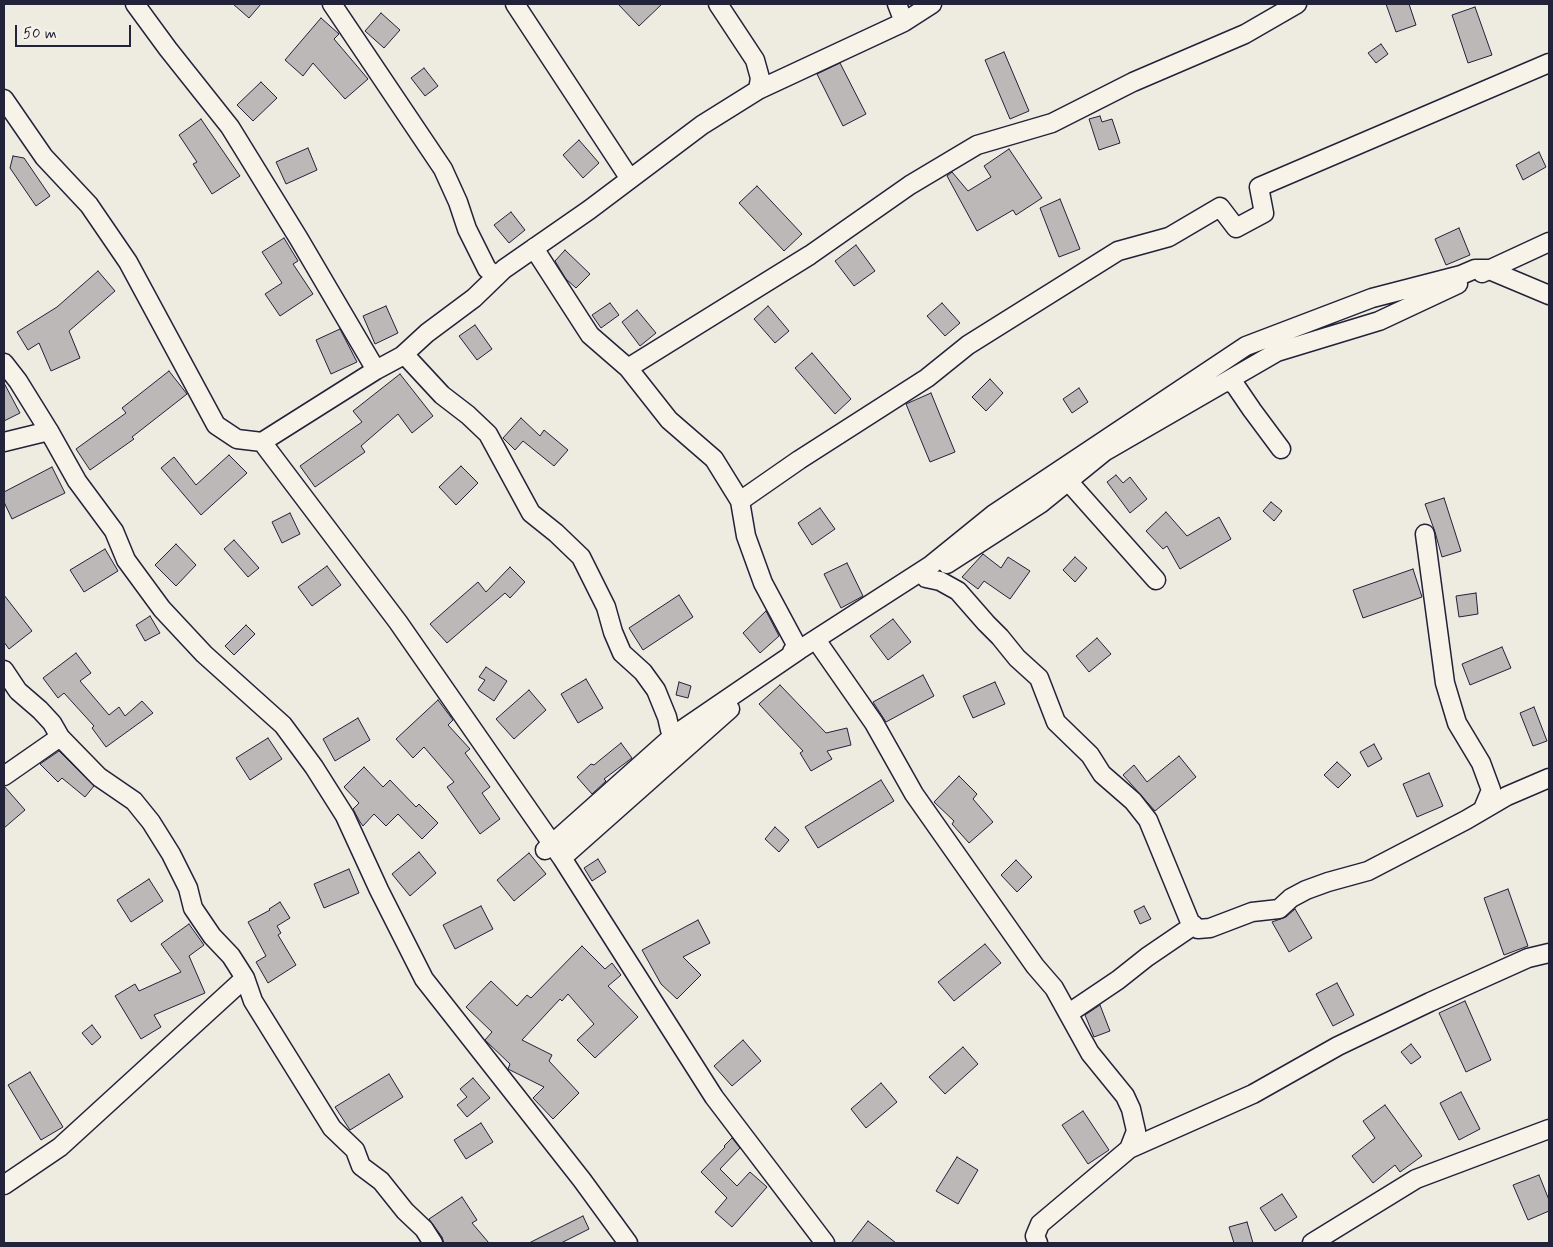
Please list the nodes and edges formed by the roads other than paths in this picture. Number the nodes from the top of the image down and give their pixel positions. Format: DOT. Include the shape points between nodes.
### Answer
graph roads {
  1 [pos="135,4"];
  2 [pos="332,4"];
  3 [pos="515,4"];
  4 [pos="718,4"];
  5 [pos="897,4"];
  6 [pos="932,4"];
  7 [pos="1297,4"];
  8 [pos="904,22"];
  9 [pos="1549,63"];
  10 [pos="758,90"];
  11 [pos="4,99"];
  12 [pos="630,179"];
  13 [pos="1549,242"];
  14 [pos="535,247"];
  15 [pos="497,276"];
  16 [pos="1549,295"];
  17 [pos="404,354"];
  18 [pos="4,363"];
  19 [pos="628,368"];
  20 [pos="376,370"];
  21 [pos="1227,381"];
  22 [pos="49,431"];
  23 [pos="4,442"];
  24 [pos="262,442"];
  25 [pos="1280,449"];
  26 [pos="1059,470"];
  27 [pos="740,501"];
  28 [pos="1425,534"];
  29 [pos="926,578"];
  30 [pos="1156,580"];
  31 [pos="821,647"];
  32 [pos="794,653"];
  33 [pos="4,670"];
  34 [pos="60,737"];
  35 [pos="686,748"];
  36 [pos="4,776"];
  37 [pos="1549,778"];
  38 [pos="1483,810"];
  39 [pos="545,850"];
  40 [pos="562,858"];
  41 [pos="1194,926"];
  42 [pos="1549,952"];
  43 [pos="245,978"];
  44 [pos="1069,1013"];
  45 [pos="1549,1129"];
  46 [pos="1129,1149"];
  47 [pos="4,1185"];
  48 [pos="433,1243"];
  49 [pos="628,1243"];
  50 [pos="826,1243"];
  51 [pos="1038,1243"];
  52 [pos="1312,1243"];
  1 -- 20 [label="street" via="230,127"];
  2 -- 15 [label="street" via="443,169 466,229 487,269"];
  3 -- 12 [label="street"];
  4 -- 10 [label="street" via="755,60 760,78"];
  5 -- 8 [label="street"];
  6 -- 8 [label="street"];
  7 -- 19 [label="street" via="1245,34 1133,82 1052,123 977,145 910,185 810,255"];
  8 -- 10 [label="street"];
  9 -- 27 [label="street" via="1259,187 1264,213 1236,228 1220,207 1170,237 1118,251 968,345 927,378"];
  10 -- 12 [label="street" via="702,125"];
  11 -- 24 [label="street" via="44,157 89,206 128,262 216,426 237,439"];
  12 -- 14 [label="street"];
  13 -- 21 [label="street" via="1379,321 1277,352"];
  14 -- 15 [label="street"];
  14 -- 19 [label="street" via="590,335"];
  15 -- 17 [label="street"];
  16 -- 26 [label="street" via="1487,269 1475,269 1372,298 1246,346"];
  17 -- 20 [label="street"];
  17 -- 35 [label="street" via="442,395 488,434 531,514 581,557 606,607 622,653 643,672 656,690 670,730"];
  18 -- 22 [label="street"];
  19 -- 27 [label="street" via="669,420 714,459"];
  20 -- 24 [label="street"];
  21 -- 25 [label="street" via="1236,385"];
  21 -- 29 [label="street" via="1104,452 1040,504"];
  22 -- 23 [label="street"];
  22 -- 49 [label="street" via="77,481 114,531 126,560 162,609 204,654 283,725 314,767 345,816 424,979"];
  24 -- 40 [label="street" via="398,622"];
  26 -- 30 [label="street"];
  26 -- 32 [label="street" via="994,514 930,566"];
  27 -- 32 [label="street" via="746,536"];
  28 -- 38 [label="street" via="1445,683 1457,723 1481,763 1491,790"];
  29 -- 31 [label="street"];
  29 -- 41 [label="street" via="958,590 1017,658 1040,678 1056,722 1148,820"];
  31 -- 32 [label="street"];
  31 -- 44 [label="street" via="874,723 919,802"];
  32 -- 35 [label="street"];
  32 -- 39 [label="street" via="673,736"];
  33 -- 34 [label="street" via="18,691 52,723"];
  34 -- 36 [label="street"];
  34 -- 43 [label="street" via="99,777 134,800 151,822 188,888 193,908"];
  35 -- 40 [label="street"];
  37 -- 38 [label="street"];
  38 -- 41 [label="street" via="1368,871 1306,890 1279,909 1252,912 1210,928"];
  40 -- 50 [label="street" via="714,1097"];
  41 -- 44 [label="street"];
  42 -- 46 [label="street" via="1528,958 1430,1002 1338,1046 1253,1094"];
  43 -- 47 [label="street" via="60,1147"];
  43 -- 48 [label="street" via="253,1001 332,1128 355,1150 361,1166 381,1181"];
  44 -- 46 [label="street" via="1090,1052 1125,1096 1132,1110 1136,1132"];
  45 -- 52 [label="street" via="1416,1179"];
  46 -- 51 [label="street" via="1040,1224 1035,1236"];
}
